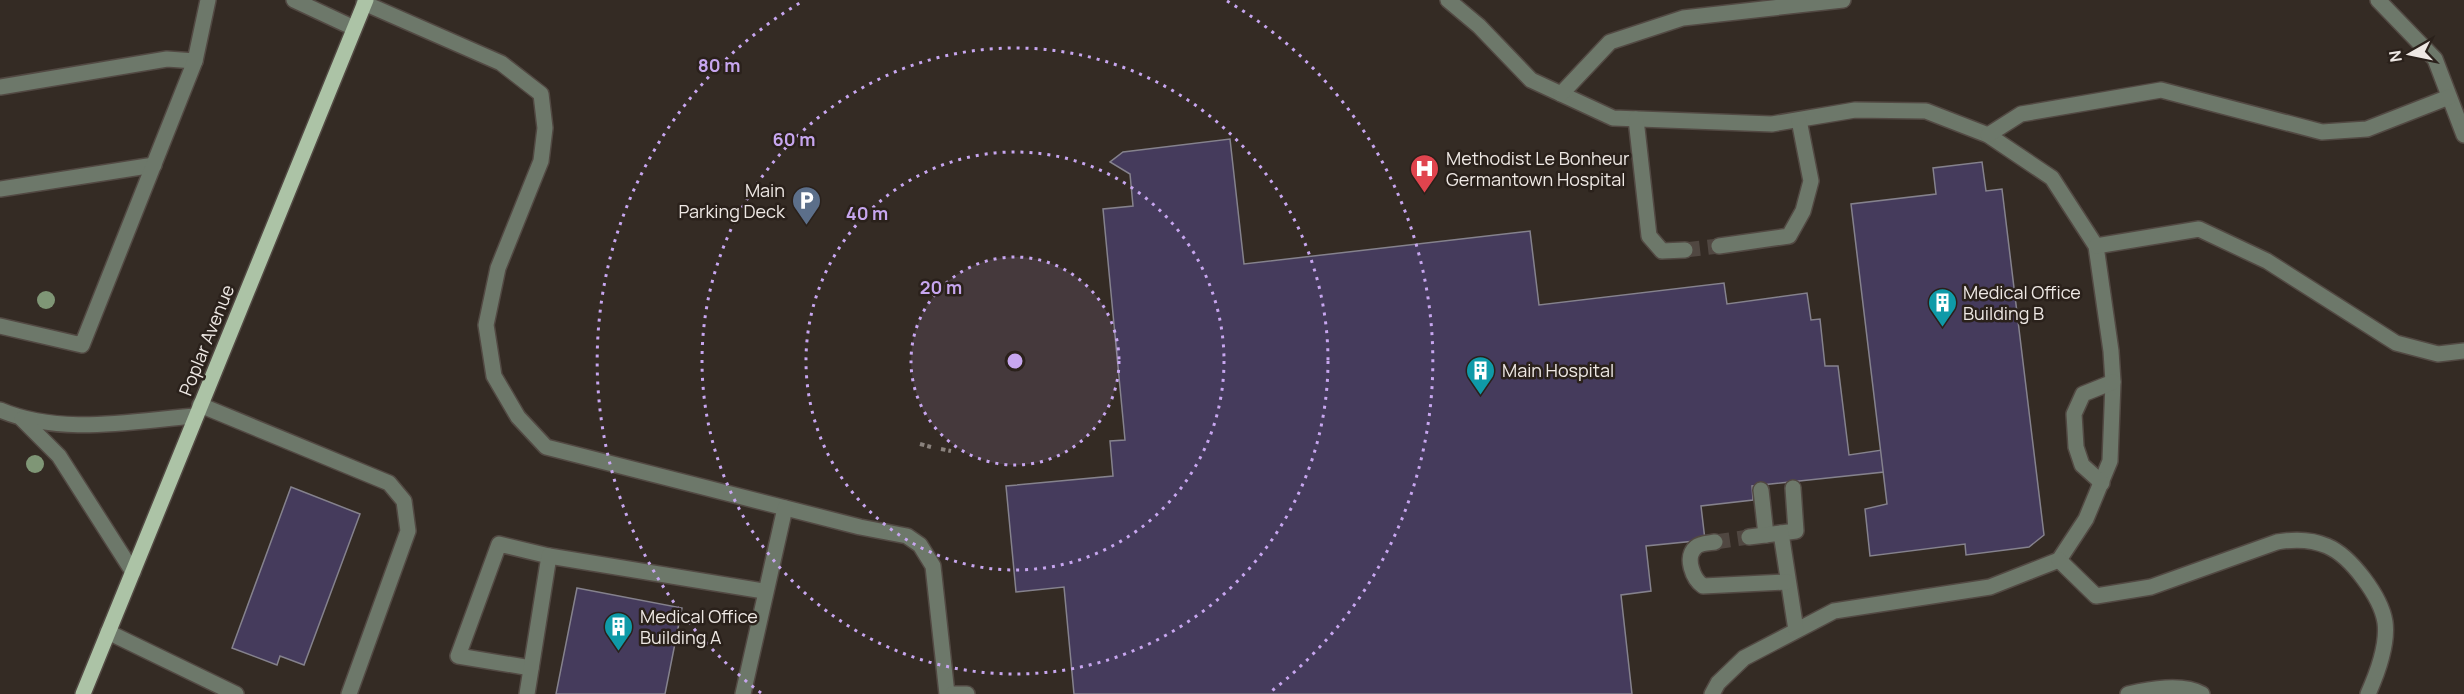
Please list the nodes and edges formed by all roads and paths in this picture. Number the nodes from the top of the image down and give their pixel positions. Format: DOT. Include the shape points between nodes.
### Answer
graph roads {
  1 [pos="208,0"];
  2 [pos="294,0"];
  3 [pos="1449,0"];
  4 [pos="1843,0"];
  5 [pos="2378,0"];
  6 [pos="365,2"];
  7 [pos="354,28"];
  8 [pos="195,61"];
  9 [pos="0,87"];
  10 [pos="1561,94"];
  11 [pos="2450,97"];
  12 [pos="1636,119"];
  13 [pos="1799,120"];
  14 [pos="1988,135"];
  15 [pos="2464,135"];
  16 [pos="154,165"];
  17 [pos="0,189"];
  18 [pos="1719,246"];
  19 [pos="2096,246"];
  20 [pos="1684,250"];
  21 [pos="0,326"];
  22 [pos="2464,351"];
  23 [pos="2113,382"];
  24 [pos="0,410"];
  25 [pos="198,411"];
  26 [pos="22,419"];
  27 [pos="920,444"];
  28 [pos="931,447"];
  29 [pos="941,449"];
  30 [pos="951,451"];
  31 [pos="2102,483"];
  32 [pos="1793,488"];
  33 [pos="1761,490"];
  34 [pos="785,508"];
  35 [pos="1773,534"];
  36 [pos="1749,537"];
  37 [pos="1715,542"];
  38 [pos="549,556"];
  39 [pos="2059,560"];
  40 [pos="133,572"];
  41 [pos="1788,582"];
  42 [pos="764,591"];
  43 [pos="1796,630"];
  44 [pos="108,632"];
  45 [pos="531,668"];
  46 [pos="83,694"];
  47 [pos="236,694"];
  48 [pos="349,694"];
  49 [pos="527,694"];
  50 [pos="743,694"];
  51 [pos="947,694"];
  52 [pos="953,694"];
  53 [pos="967,694"];
  54 [pos="1712,694"];
  55 [pos="2128,694"];
  56 [pos="2202,694"];
  57 [pos="2368,694"];
  1 -- 8 [label="lane"];
  2 -- 7 [label="lane"];
  3 -- 10 [label="lane" via="1531,80"];
  4 -- 10 [label="lane" via="1683,18 1610,42"];
  5 -- 11 [label="lane" via="2435,59"];
  6 -- 7 [label="main road, Poplar Avenue"];
  6 -- 34 [label="lane" via="501,63 541,94 546,128 541,161 498,268 486,325 494,376 518,417 546,447"];
  7 -- 25 [label="main road, Poplar Avenue"];
  8 -- 9 [label="lane" via="167,59"];
  8 -- 16 [label="lane"];
  10 -- 12 [label="lane" via="1613,118"];
  11 -- 14 [label="lane" via="2367,129 2322,132 2161,90 2021,114"];
  11 -- 15 [label="lane"];
  12 -- 13 [label="lane" via="1772,124"];
  12 -- 20 [label="lane" via="1649,236 1662,251"];
  13 -- 14 [label="lane" via="1855,110 1926,111"];
  13 -- 18 [label="lane" via="1811,181 1803,211 1788,236"];
  14 -- 19 [label="lane" via="2052,178"];
  16 -- 17 [label="lane"];
  16 -- 21 [label="lane" via="82,345"];
  19 -- 22 [label="lane" via="2199,229 2267,261 2396,343 2438,354"];
  19 -- 23 [label="lane"];
  23 -- 31 [label="lane" via="2110,461"];
  23 -- 31 [label="lane" via="2084,394 2074,414 2076,447 2082,465"];
  24 -- 26 [label="lane"];
  25 -- 26 [label="lane" via="76,425"];
  25 -- 40 [label="main road, Poplar Avenue"];
  25 -- 48 [label="lane" via="389,483 404,501 408,531"];
  26 -- 40 [label="lane" via="59,456"];
  27 -- 28 [label="path"];
  29 -- 30 [label="path"];
  31 -- 39 [label="lane" via="2086,519"];
  32 -- 35 [label="lane" via="1797,531"];
  33 -- 35 [label="lane"];
  34 -- 42 [label="lane"];
  34 -- 51 [label="lane" via="907,536 920,545 933,566"];
  35 -- 36 [label="lane"];
  35 -- 41 [label="lane"];
  37 -- 41 [label="lane" via="1700,544 1693,551 1692,574 1703,586"];
  38 -- 42 [label="lane"];
  38 -- 45 [label="lane"];
  38 -- 45 [label="lane" via="499,544 458,656"];
  39 -- 43 [label="lane" via="1990,587 1834,611"];
  39 -- 57 [label="lane" via="2096,596 2151,587 2277,542 2298,538 2329,546 2357,570 2376,594 2385,623 2380,669"];
  40 -- 44 [label="main road, Poplar Avenue"];
  41 -- 43 [label="lane"];
  42 -- 50 [label="lane"];
  43 -- 54 [label="lane" via="1744,658"];
  44 -- 46 [label="main road, Poplar Avenue"];
  44 -- 47 [label="lane"];
  45 -- 49 [label="lane"];
  52 -- 53 [label="lane"];
  55 -- 56 [label="lane" via="2192,688"];
}
